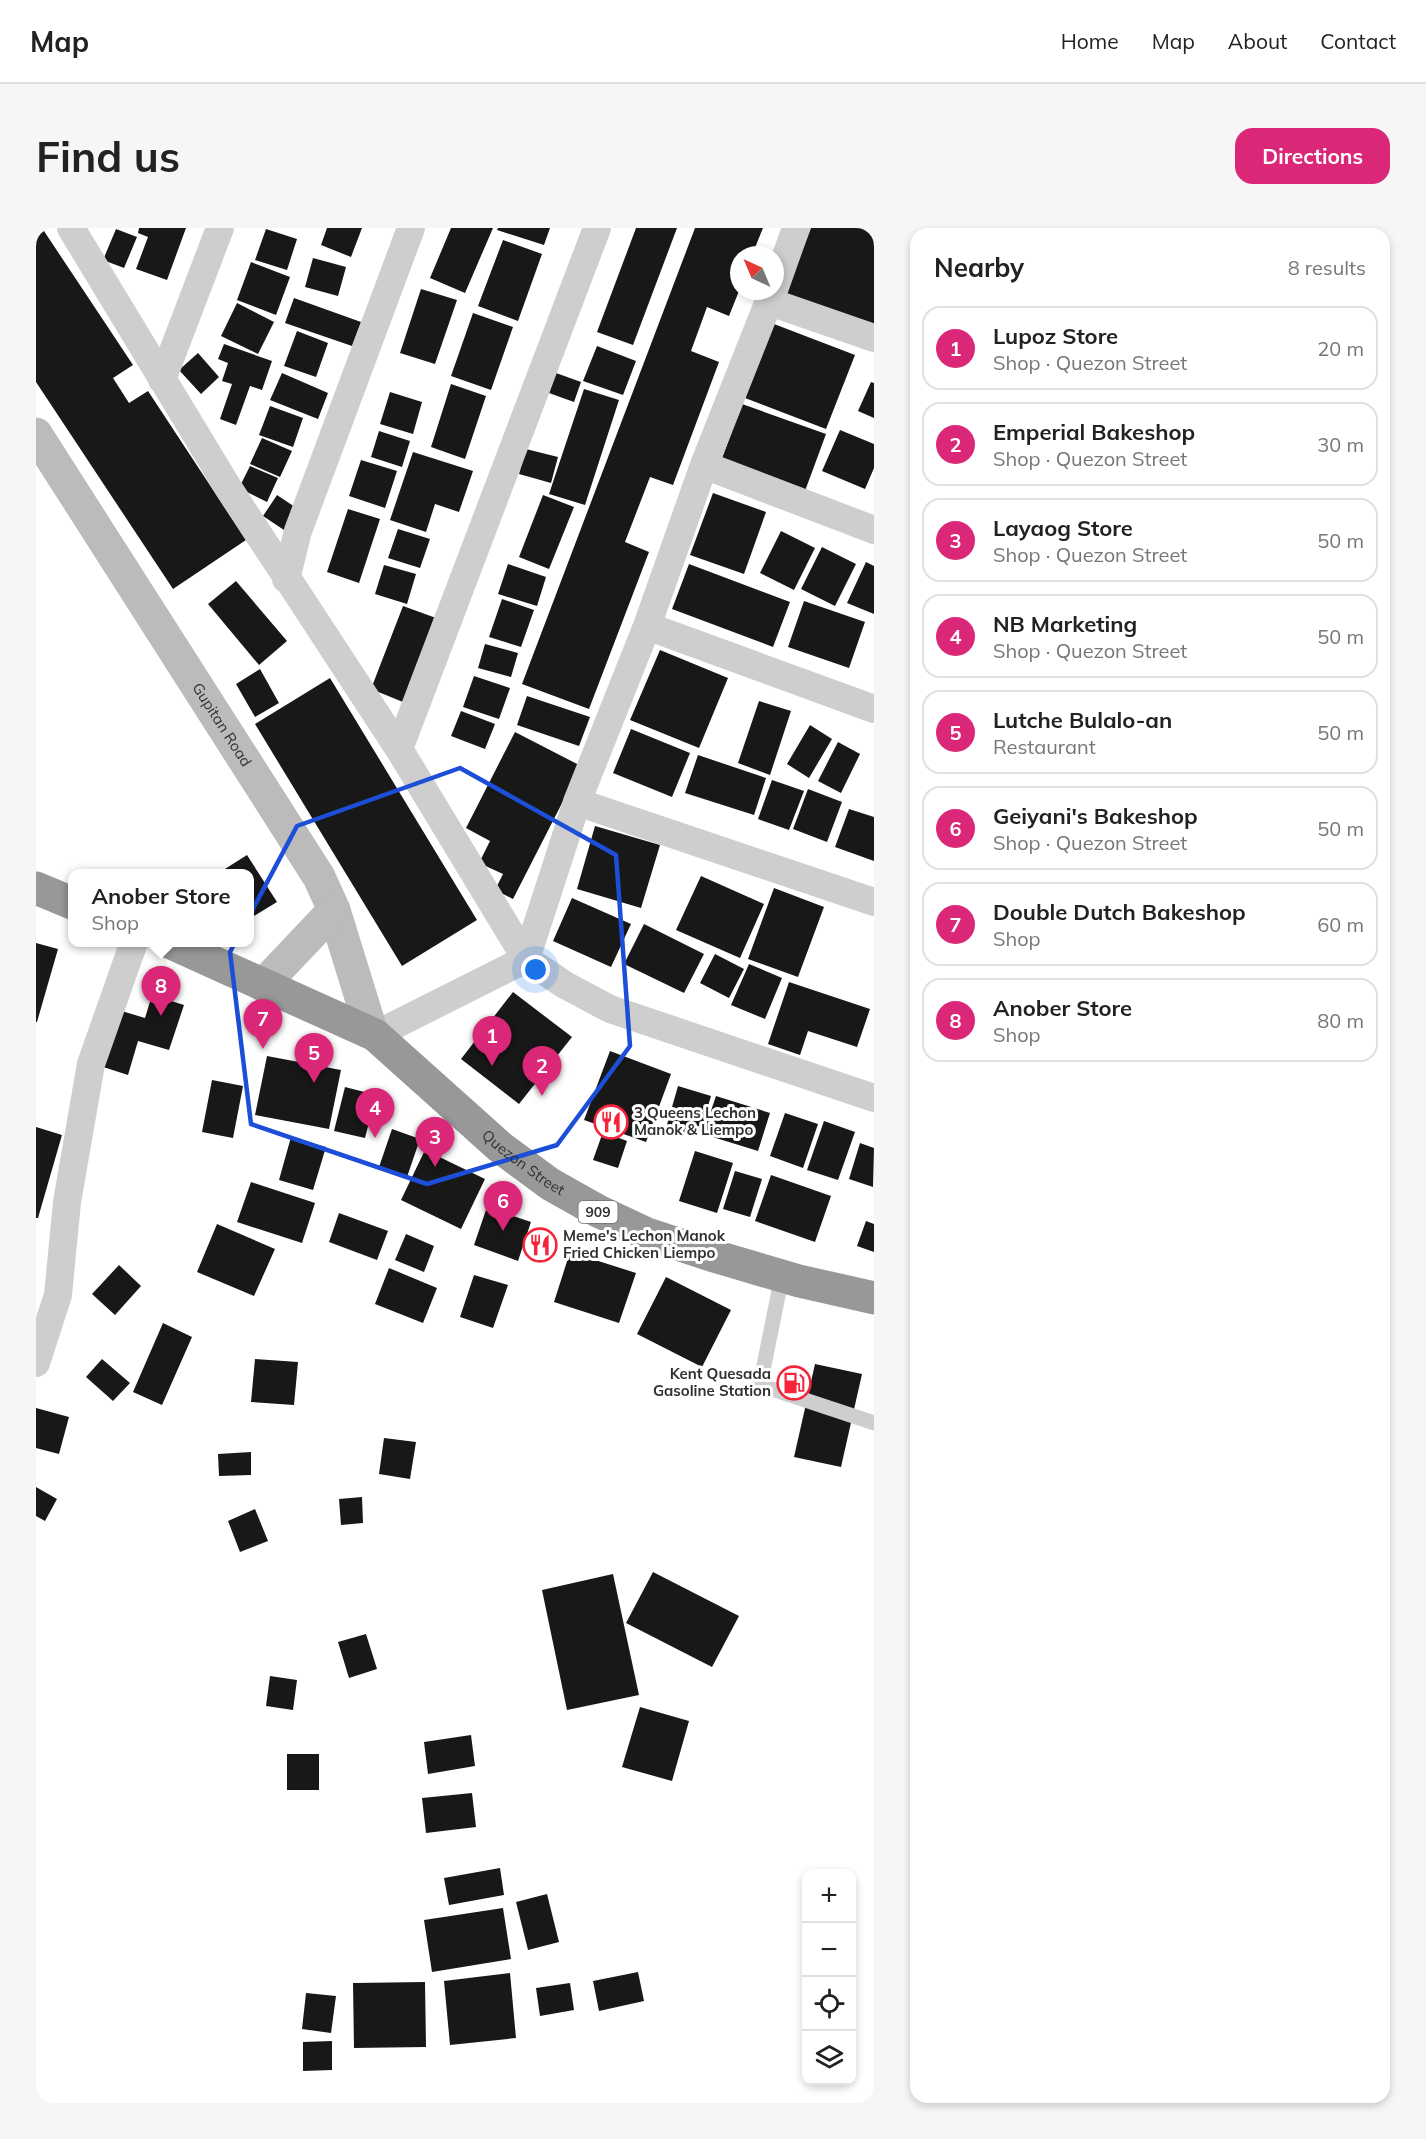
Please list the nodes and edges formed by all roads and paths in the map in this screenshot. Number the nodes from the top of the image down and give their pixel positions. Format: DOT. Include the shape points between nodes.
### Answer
graph roads {
  1 [pos="71,228"];
  2 [pos="220,228"];
  3 [pos="411,228"];
  4 [pos="597,228"];
  5 [pos="796,228"];
  6 [pos="784,262"];
  7 [pos="784,298"];
  8 [pos="770,300"];
  9 [pos="874,338"];
  10 [pos="162,380"];
  11 [pos="36,434"];
  12 [pos="704,465"];
  13 [pos="874,530"];
  14 [pos="286,579"];
  15 [pos="647,626"];
  16 [pos="874,709"];
  17 [pos="399,749"];
  18 [pos="577,802"];
  19 [pos="36,888"];
  20 [pos="68,901"];
  21 [pos="874,902"];
  22 [pos="334,910"];
  23 [pos="132,947"];
  24 [pos="180,947"];
  25 [pos="526,959"];
  26 [pos="263,985"];
  27 [pos="373,1034"];
  28 [pos="874,1098"];
  29 [pos="782,1276"];
  30 [pos="874,1298"];
  31 [pos="36,1363"];
  32 [pos="874,1423"];
  1 -- 10 [label="street"];
  2 -- 10 [label="street"];
  3 -- 14 [label="street" via="298,531"];
  4 -- 17 [label="street"];
  5 -- 6 [label="street"];
  7 -- 9 [label="street"];
  8 -- 12 [label="street"];
  10 -- 14 [label="street"];
  11 -- 22 [label="main road, Gupitan Road" via="294,836"];
  12 -- 13 [label="street"];
  12 -- 15 [label="street"];
  14 -- 17 [label="street"];
  15 -- 16 [label="street"];
  15 -- 18 [label="street"];
  17 -- 25 [label="street"];
  18 -- 21 [label="street"];
  18 -- 25 [label="street"];
  19 -- 20 [label="highway"];
  22 -- 26 [label="main road"];
  22 -- 27 [label="main road, Gupitan Road"];
  23 -- 31 [label="street" via="91,1064 66,1202 58,1295"];
  24 -- 26 [label="highway, 909"];
  25 -- 27 [label="street"];
  25 -- 28 [label="street" via="610,1009"];
  26 -- 27 [label="highway, 909"];
  27 -- 29 [label="highway, Quezon Street / 909" via="500,1147 550,1184 647,1234"];
  29 -- 30 [label="highway, Quezon Street / 909"];
  29 -- 32 [label="lane" via="760,1384"];
}
